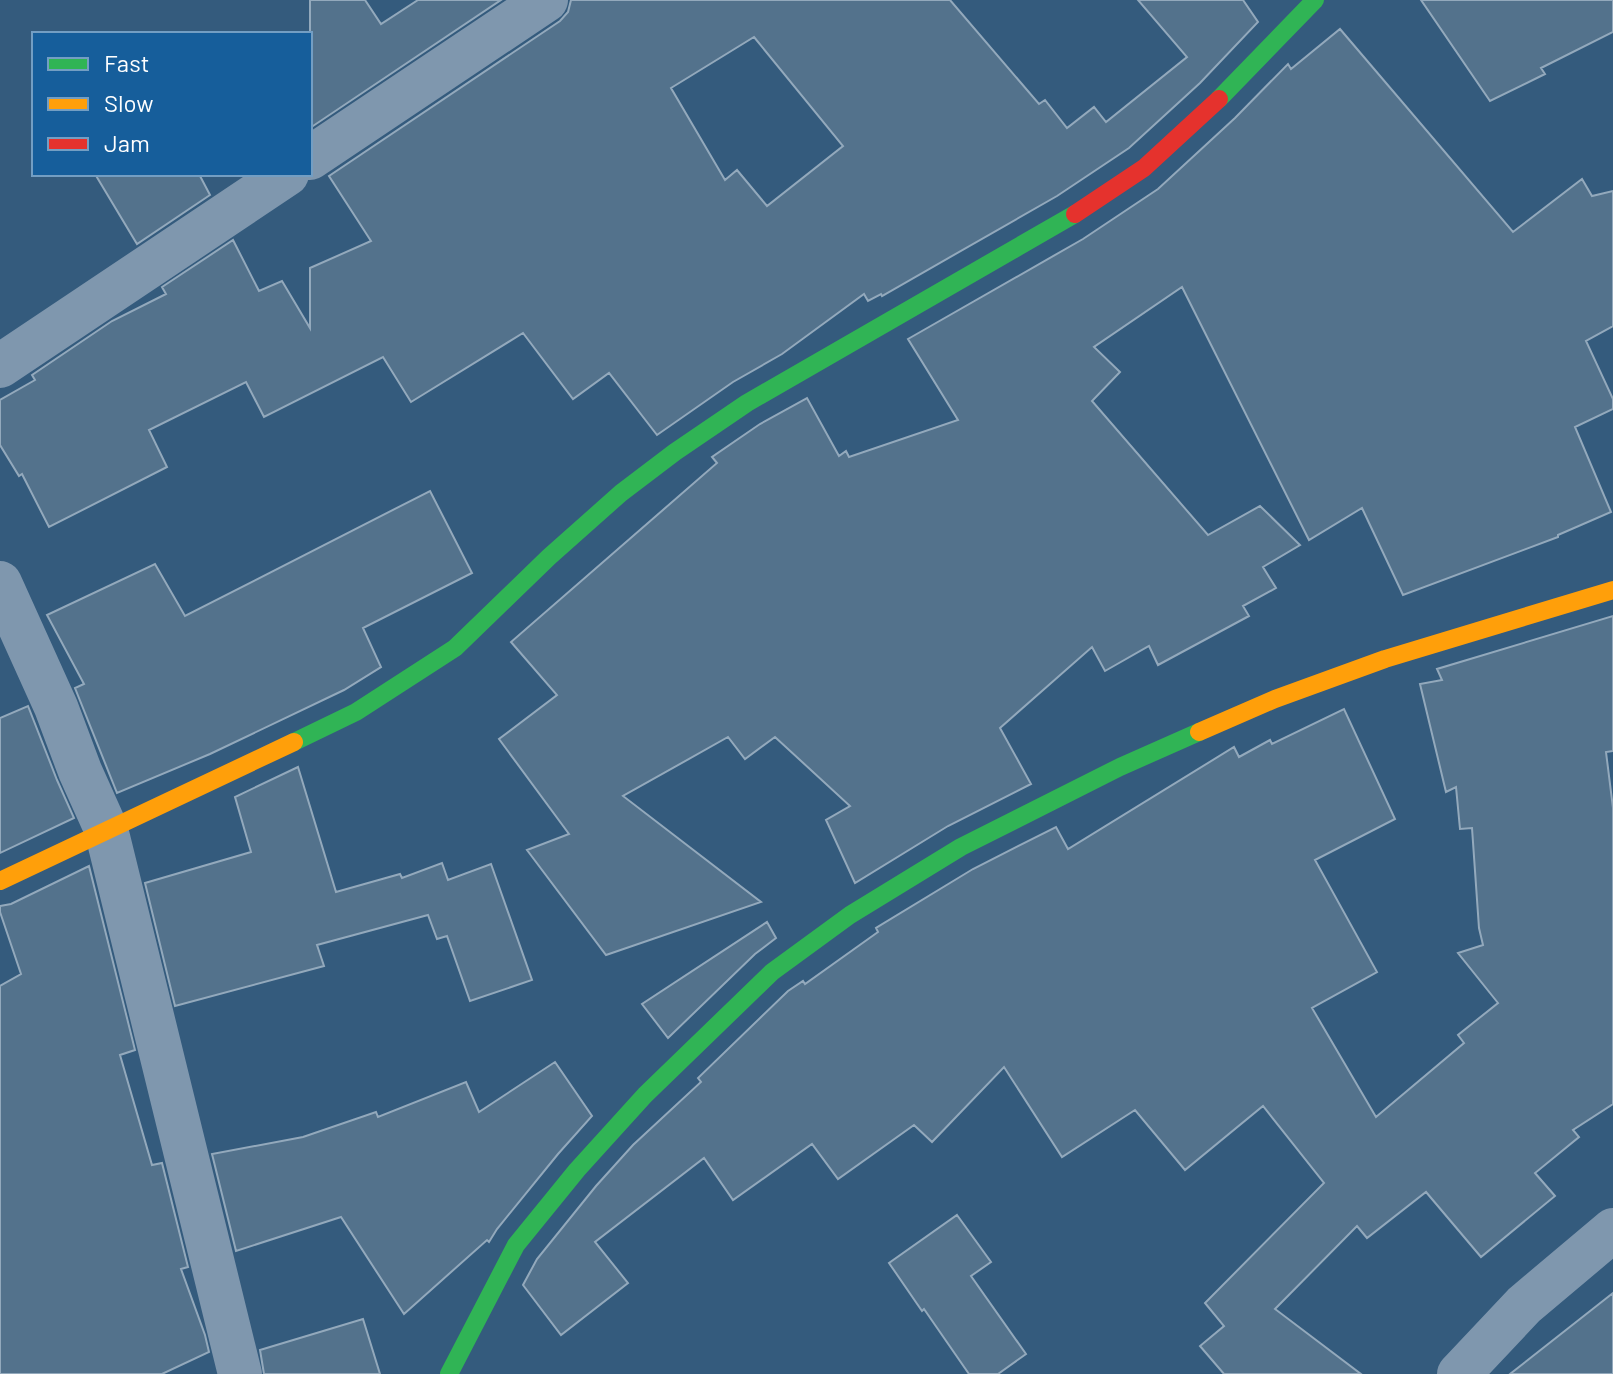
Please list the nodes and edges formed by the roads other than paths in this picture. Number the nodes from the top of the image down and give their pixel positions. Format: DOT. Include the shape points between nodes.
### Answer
graph roads {
  1 [pos="546,0"];
  2 [pos="1315,0"];
  3 [pos="312,157"];
  4 [pos="284,176"];
  5 [pos="0,366"];
  6 [pos="0,583"];
  7 [pos="1613,590"];
  8 [pos="106,829"];
  9 [pos="0,881"];
  10 [pos="1613,1230"];
  11 [pos="240,1374"];
  12 [pos="449,1374"];
  13 [pos="1459,1374"];
  1 -- 3 [label="street"];
  2 -- 8 [label="street" via="1144,168 1070,217 747,403 675,452 549,557 455,648 356,712"];
  4 -- 5 [label="street"];
  6 -- 8 [label="street"];
  7 -- 12 [label="street" via="1385,659 1275,699 1120,767 961,847 850,915 772,972 645,1095 577,1170 516,1245"];
  8 -- 9 [label="street"];
  8 -- 11 [label="street"];
  10 -- 13 [label="street" via="1524,1305"];
}
